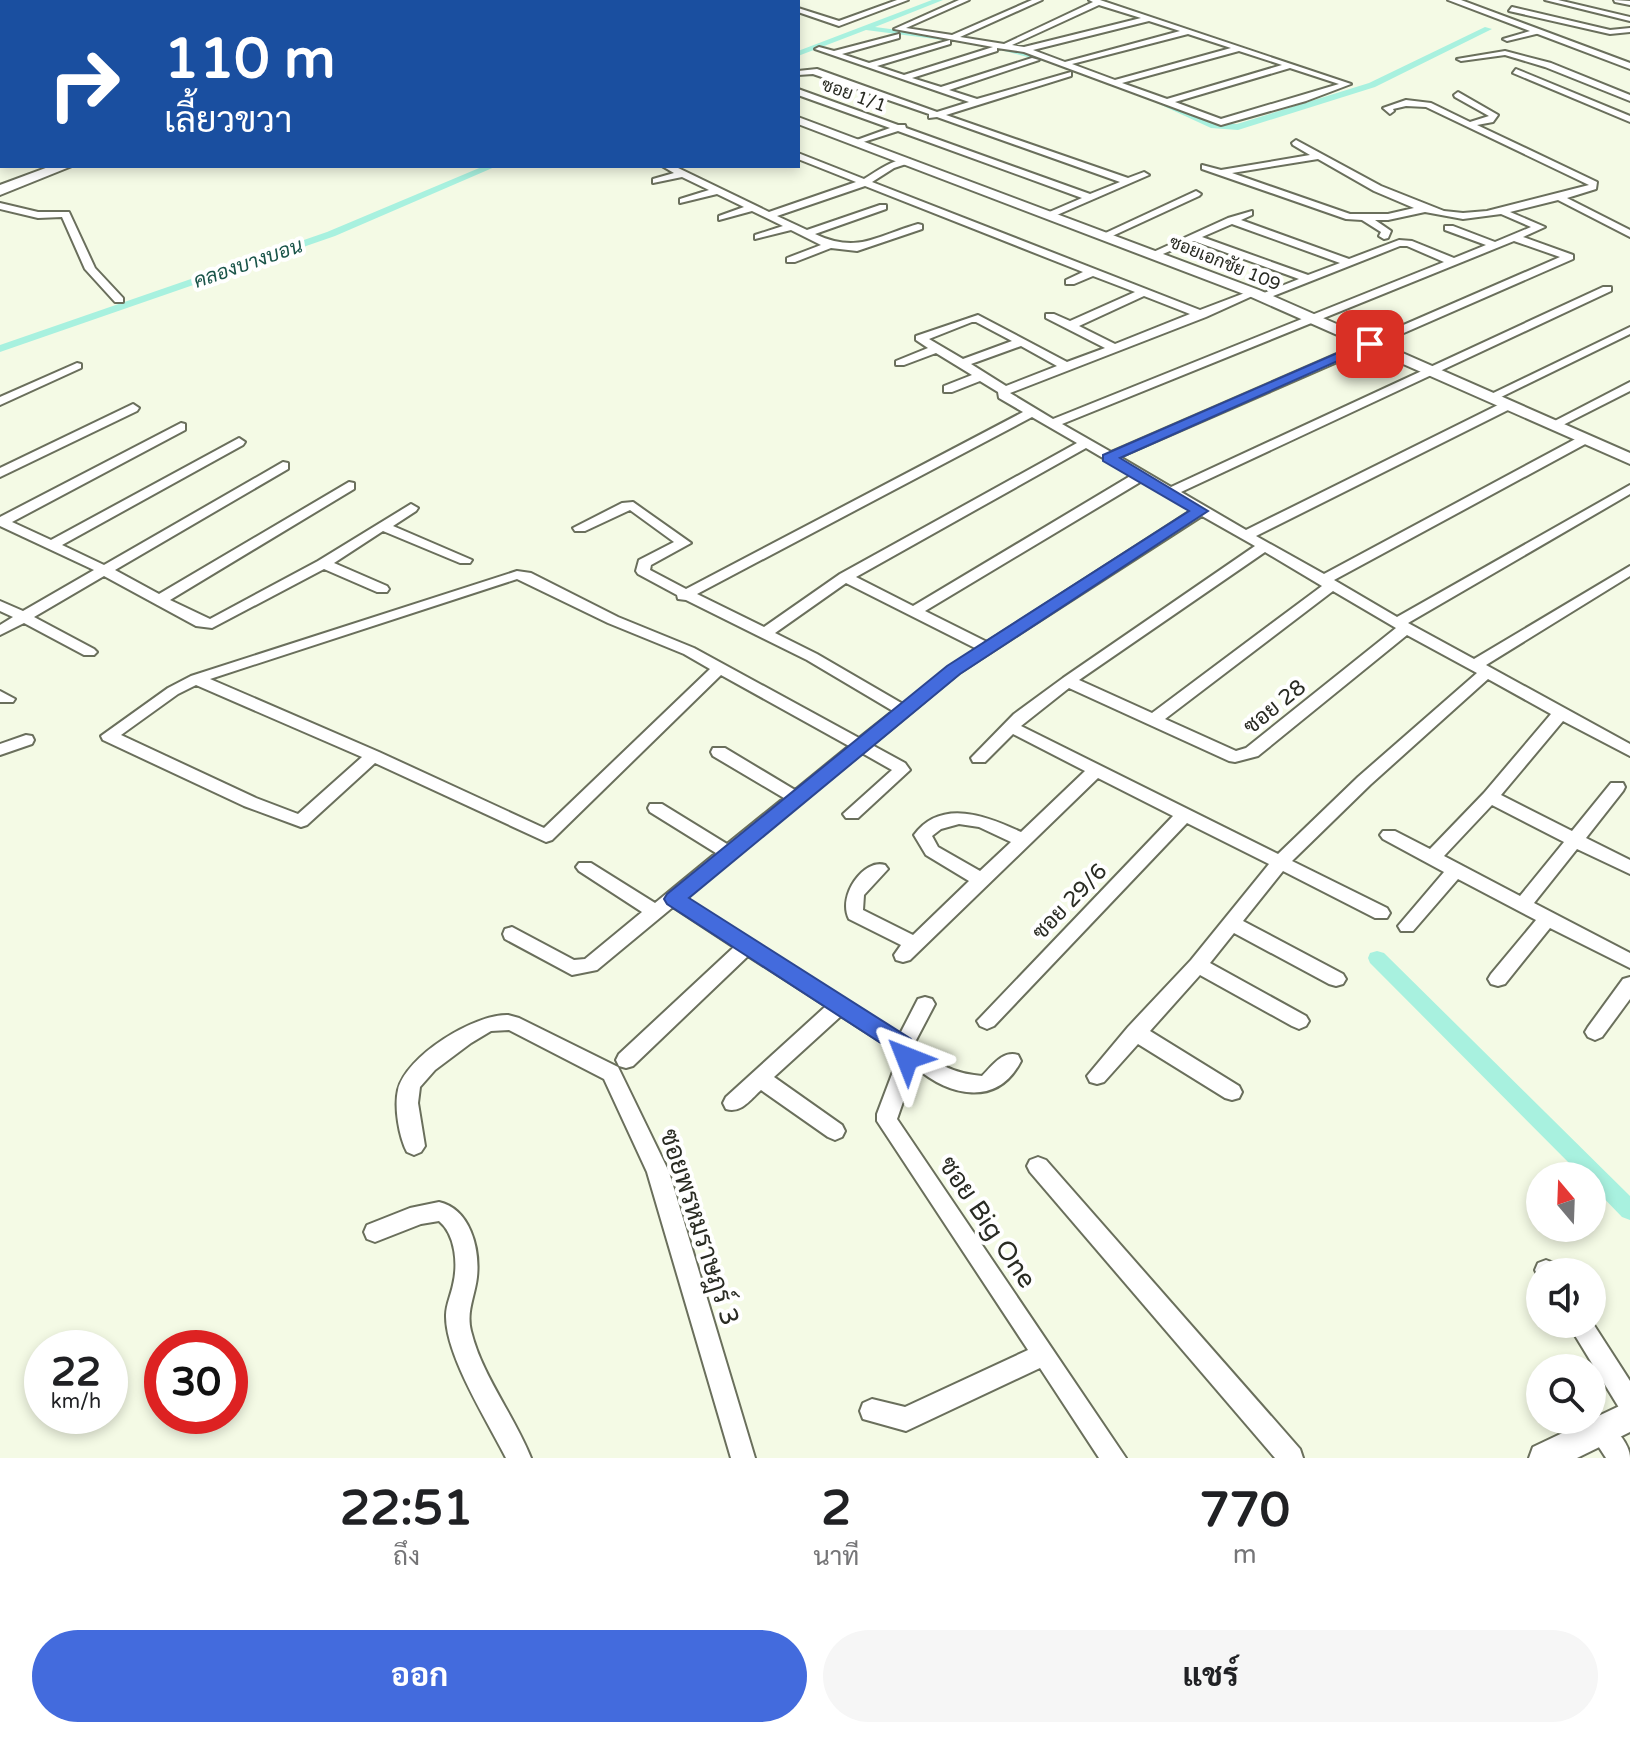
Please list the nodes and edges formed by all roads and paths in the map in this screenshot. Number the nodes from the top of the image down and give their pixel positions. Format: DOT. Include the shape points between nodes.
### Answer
graph roads {
  1 [pos="904,0"];
  2 [pos="965,0"];
  3 [pos="1038,0"];
  4 [pos="1453,0"];
  5 [pos="1549,0"];
  6 [pos="1618,0"];
  7 [pos="1096,1"];
  8 [pos="1630,3"];
  9 [pos="1523,5"];
  10 [pos="800,8"];
  11 [pos="1512,9"];
  12 [pos="1496,16"];
  13 [pos="1150,19"];
  14 [pos="1630,19"];
  15 [pos="838,27"];
  16 [pos="1630,30"];
  17 [pos="1189,31"];
  18 [pos="1537,31"];
  19 [pos="896,36"];
  20 [pos="950,39"];
  21 [pos="1507,39"];
  22 [pos="1007,45"];
  23 [pos="1239,48"];
  24 [pos="819,49"];
  25 [pos="994,49"];
  26 [pos="1026,50"];
  27 [pos="834,54"];
  28 [pos="1461,59"];
  29 [pos="1035,60"];
  30 [pos="1068,63"];
  31 [pos="1292,65"];
  32 [pos="868,66"];
  33 [pos="1630,66"];
  34 [pos="1516,71"];
  35 [pos="800,73"];
  36 [pos="1068,74"];
  37 [pos="903,78"];
  38 [pos="1119,81"];
  39 [pos="940,90"];
  40 [pos="800,93"];
  41 [pos="1458,95"];
  42 [pos="1630,98"];
  43 [pos="1170,101"];
  44 [pos="980,103"];
  45 [pos="1390,111"];
  46 [pos="935,115"];
  47 [pos="1630,119"];
  48 [pos="923,120"];
  49 [pos="800,121"];
  50 [pos="911,124"];
  51 [pos="1468,124"];
  52 [pos="898,128"];
  53 [pos="857,143"];
  54 [pos="1296,143"];
  55 [pos="1320,156"];
  56 [pos="800,157"];
  57 [pos="906,161"];
  58 [pos="1205,167"];
  59 [pos="38,168"];
  60 [pos="60,168"];
  61 [pos="670,168"];
  62 [pos="1221,173"];
  63 [pos="681,174"];
  64 [pos="1144,175"];
  65 [pos="656,181"];
  66 [pos="0,182"];
  67 [pos="866,182"];
  68 [pos="1129,182"];
  69 [pos="0,190"];
  70 [pos="716,191"];
  71 [pos="1196,194"];
  72 [pos="1559,197"];
  73 [pos="1091,198"];
  74 [pos="683,201"];
  75 [pos="0,206"];
  76 [pos="883,207"];
  77 [pos="751,208"];
  78 [pos="1424,209"];
  79 [pos="1249,213"];
  80 [pos="1506,214"];
  81 [pos="1050,215"];
  82 [pos="767,216"];
  83 [pos="722,218"];
  84 [pos="1366,219"];
  85 [pos="1231,220"];
  86 [pos="791,227"];
  87 [pos="918,227"];
  88 [pos="1449,228"];
  89 [pos="807,233"];
  90 [pos="1630,234"];
  91 [pos="1104,236"];
  92 [pos="1384,236"];
  93 [pos="759,237"];
  94 [pos="1193,237"];
  95 [pos="1516,238"];
  96 [pos="830,245"];
  97 [pos="1495,245"];
  98 [pos="1154,254"];
  99 [pos="791,260"];
  100 [pos="1454,262"];
  101 [pos="1350,263"];
  102 [pos="1094,271"];
  103 [pos="1309,279"];
  104 [pos="1070,282"];
  105 [pos="1607,289"];
  106 [pos="1144,292"];
  107 [pos="1258,295"];
  108 [pos="119,300"];
  109 [pos="1202,315"];
  110 [pos="1050,316"];
  111 [pos="1311,319"];
  112 [pos="1069,326"];
  113 [pos="1630,330"];
  114 [pos="1021,342"];
  115 [pos="1370,344"];
  116 [pos="936,349"];
  117 [pos="1117,349"];
  118 [pos="900,363"];
  119 [pos="961,364"];
  120 [pos="77,366"];
  121 [pos="1067,367"];
  122 [pos="1432,371"];
  123 [pos="981,376"];
  124 [pos="1630,386"];
  125 [pos="948,389"];
  126 [pos="1005,391"];
  127 [pos="1491,397"];
  128 [pos="0,401"];
  129 [pos="1508,405"];
  130 [pos="133,408"];
  131 [pos="1030,413"];
  132 [pos="1050,424"];
  133 [pos="1553,425"];
  134 [pos="181,427"];
  135 [pos="1585,439"];
  136 [pos="239,442"];
  137 [pos="1084,444"];
  138 [pos="1628,457"];
  139 [pos="1108,458"];
  140 [pos="283,466"];
  141 [pos="0,473"];
  142 [pos="1140,476"];
  143 [pos="349,486"];
  144 [pos="1630,489"];
  145 [pos="1169,493"];
  146 [pos="411,508"];
  147 [pos="1200,511"];
  148 [pos="0,522"];
  149 [pos="382,526"];
  150 [pos="580,528"];
  151 [pos="1245,536"];
  152 [pos="51,545"];
  153 [pos="1264,546"];
  154 [pos="465,560"];
  155 [pos="323,564"];
  156 [pos="104,570"];
  157 [pos="1630,570"];
  158 [pos="845,577"];
  159 [pos="1328,582"];
  160 [pos="382,589"];
  161 [pos="683,596"];
  162 [pos="161,599"];
  163 [pos="0,605"];
  164 [pos="913,612"];
  165 [pos="22,618"];
  166 [pos="1402,625"];
  167 [pos="0,631"];
  168 [pos="765,633"];
  169 [pos="987,648"];
  170 [pos="89,652"];
  171 [pos="720,668"];
  172 [pos="1480,669"];
  173 [pos="196,679"];
  174 [pos="1068,681"];
  175 [pos="902,710"];
  176 [pos="1560,714"];
  177 [pos="1152,721"];
  178 [pos="1011,727"];
  179 [pos="26,740"];
  180 [pos="862,746"];
  181 [pos="0,750"];
  182 [pos="1630,751"];
  183 [pos="719,752"];
  184 [pos="373,756"];
  185 [pos="979,758"];
  186 [pos="1096,770"];
  187 [pos="1617,787"];
  188 [pos="1490,797"];
  189 [pos="798,799"];
  190 [pos="656,808"];
  191 [pos="1186,813"];
  192 [pos="852,814"];
  193 [pos="1389,835"];
  194 [pos="1022,840"];
  195 [pos="1575,840"];
  196 [pos="730,854"];
  197 [pos="1432,858"];
  198 [pos="1281,861"];
  199 [pos="585,867"];
  200 [pos="1630,868"];
  201 [pos="879,869"];
  202 [pos="1455,871"];
  203 [pos="982,880"];
  204 [pos="674,899"];
  205 [pos="1522,906"];
  206 [pos="657,913"];
  207 [pos="1381,913"];
  208 [pos="1547,919"];
  209 [pos="1232,923"];
  210 [pos="1407,926"];
  211 [pos="512,934"];
  212 [pos="746,947"];
  213 [pos="1627,953"];
  214 [pos="1198,965"];
  215 [pos="1336,979"];
  216 [pos="1498,979"];
  217 [pos="1630,984"];
  218 [pos="925,1004"];
  219 [pos="839,1006"];
  220 [pos="987,1021"];
  221 [pos="1299,1021"];
  222 [pos="1135,1032"];
  223 [pos="1595,1032"];
  224 [pos="903,1046"];
  225 [pos="626,1060"];
  226 [pos="1011,1061"];
  227 [pos="1097,1076"];
  228 [pos="760,1078"];
  229 [pos="1232,1092"];
  230 [pos="733,1103"];
  231 [pos="835,1131"];
  232 [pos="414,1146"];
  233 [pos="1038,1166"];
  234 [pos="375,1232"];
  235 [pos="1589,1338"];
  236 [pos="1043,1355"];
  237 [pos="1630,1403"];
  238 [pos="872,1411"];
  239 [pos="1630,1416"];
  240 [pos="1606,1429"];
  241 [pos="1597,1434"];
  242 [pos="1603,1434"];
  243 [pos="519,1458"];
  244 [pos="743,1458"];
  245 [pos="1114,1458"];
  246 [pos="1291,1458"];
  247 [pos="1544,1458"];
  248 [pos="1621,1458"];
  1 -- 10 [label="street" via="839,24"];
  2 -- 20 [label="street" via="898,29"];
  3 -- 20 [label="street"];
  4 -- 12 [label="street"];
  5 -- 14 [label="street"];
  6 -- 8 [label="street"];
  7 -- 13 [label="street"];
  7 -- 22 [label="street"];
  9 -- 11 [label="street"];
  10 -- 15 [label="street"];
  11 -- 12 [label="street"];
  11 -- 16 [label="street" via="1610,32"];
  12 -- 18 [label="street"];
  13 -- 17 [label="street"];
  13 -- 26 [label="street"];
  17 -- 23 [label="street"];
  17 -- 30 [label="street"];
  18 -- 21 [label="street"];
  18 -- 33 [label="street"];
  19 -- 27 [label="street"];
  20 -- 22 [label="street"];
  20 -- 32 [label="street"];
  22 -- 26 [label="street"];
  23 -- 31 [label="street"];
  23 -- 38 [label="street"];
  24 -- 27 [label="street"];
  25 -- 37 [label="street"];
  26 -- 30 [label="street"];
  27 -- 32 [label="street"];
  28 -- 42 [label="street" via="1505,53"];
  29 -- 39 [label="street"];
  30 -- 38 [label="street"];
  31 -- 43 [label="street"];
  31 -- 43 [label="street" via="1347,84 1221,122"];
  32 -- 37 [label="street"];
  34 -- 47 [label="street"];
  35 -- 46 [label="street" via="814,71"];
  36 -- 44 [label="street"];
  37 -- 39 [label="street"];
  38 -- 43 [label="street"];
  39 -- 44 [label="street"];
  40 -- 52 [label="street, ซอย 1/1"];
  41 -- 51 [label="street" via="1494,115"];
  44 -- 46 [label="street"];
  45 -- 51 [label="street" via="1389,106 1397,104 1423,104"];
  46 -- 48 [label="street"];
  46 -- 68 [label="street"];
  49 -- 53 [label="street, ซอยเอกชัย 109"];
  50 -- 52 [label="street"];
  51 -- 72 [label="street" via="1574,179 1584,190"];
  52 -- 53 [label="street"];
  52 -- 73 [label="street, ซอย 1/1"];
  53 -- 57 [label="street, ซอยเอกชัย 109"];
  54 -- 55 [label="street"];
  55 -- 62 [label="street"];
  55 -- 78 [label="street"];
  56 -- 67 [label="street"];
  57 -- 67 [label="street"];
  57 -- 81 [label="street, ซอยเอกชัย 109"];
  58 -- 62 [label="street"];
  59 -- 66 [label="main road"];
  60 -- 69 [label="main road"];
  61 -- 63 [label="street"];
  62 -- 84 [label="street" via="1337,214"];
  63 -- 65 [label="street"];
  63 -- 70 [label="street"];
  64 -- 68 [label="street"];
  67 -- 82 [label="street"];
  67 -- 102 [label="street"];
  68 -- 73 [label="street"];
  70 -- 74 [label="street"];
  70 -- 77 [label="street"];
  71 -- 91 [label="street"];
  72 -- 78 [label="street" via="1472,215"];
  72 -- 90 [label="street"];
  73 -- 81 [label="street"];
  75 -- 108 [label="street" via="38,215 66,214 90,269"];
  76 -- 89 [label="street"];
  77 -- 82 [label="street"];
  77 -- 83 [label="street"];
  78 -- 84 [label="street"];
  79 -- 85 [label="street"];
  80 -- 95 [label="street" via="1540,227"];
  81 -- 91 [label="street, ซอยเอกชัย 109"];
  82 -- 86 [label="street"];
  84 -- 92 [label="street" via="1386,231"];
  85 -- 94 [label="street"];
  85 -- 101 [label="street"];
  86 -- 89 [label="street"];
  86 -- 93 [label="street"];
  87 -- 96 [label="street" via="857,248"];
  88 -- 97 [label="street"];
  89 -- 96 [label="street"];
  91 -- 98 [label="street, ซอยเอกชัย 109"];
  94 -- 98 [label="street"];
  94 -- 103 [label="street"];
  95 -- 97 [label="street"];
  95 -- 115 [label="street" via="1569,258"];
  96 -- 99 [label="street"];
  97 -- 100 [label="street"];
  98 -- 107 [label="street, ซอยเอกชัย 109"];
  100 -- 101 [label="street" via="1404,242"];
  100 -- 111 [label="street"];
  101 -- 103 [label="street"];
  102 -- 104 [label="street"];
  102 -- 106 [label="street"];
  103 -- 107 [label="street"];
  105 -- 122 [label="street"];
  106 -- 109 [label="street"];
  106 -- 112 [label="street"];
  107 -- 109 [label="street"];
  107 -- 111 [label="street, ซอยเอกชัย 109"];
  109 -- 117 [label="street"];
  110 -- 112 [label="street"];
  111 -- 115 [label="street, ซอยเอกชัย 109"];
  111 -- 132 [label="street"];
  112 -- 117 [label="street"];
  113 -- 127 [label="street"];
  114 -- 116 [label="street" via="975,318 921,336"];
  114 -- 119 [label="street"];
  114 -- 121 [label="street"];
  115 -- 122 [label="street, ซอยเอกชัย 109"];
  115 -- 139 [label="street"];
  116 -- 118 [label="street"];
  116 -- 119 [label="street"];
  117 -- 121 [label="street"];
  119 -- 123 [label="street"];
  120 -- 128 [label="street"];
  121 -- 126 [label="street"];
  122 -- 127 [label="street, ซอยเอกชัย 109"];
  122 -- 145 [label="street"];
  123 -- 125 [label="street"];
  123 -- 126 [label="street"];
  124 -- 133 [label="street"];
  126 -- 131 [label="street" via="1006,399"];
  127 -- 129 [label="street, ซอยเอกชัย 109"];
  129 -- 133 [label="street, ซอยเอกชัย 109"];
  129 -- 151 [label="street"];
  130 -- 141 [label="street"];
  131 -- 132 [label="street"];
  131 -- 161 [label="street"];
  132 -- 137 [label="street"];
  133 -- 135 [label="street, ซอยเอกชัย 109"];
  134 -- 148 [label="street"];
  135 -- 138 [label="street, ซอยเอกชัย 109"];
  135 -- 159 [label="street"];
  136 -- 152 [label="street"];
  137 -- 139 [label="street"];
  137 -- 158 [label="street"];
  139 -- 142 [label="street"];
  140 -- 156 [label="street"];
  142 -- 145 [label="street"];
  142 -- 164 [label="street"];
  143 -- 162 [label="street"];
  144 -- 166 [label="street, ซอย 28"];
  145 -- 147 [label="street"];
  146 -- 149 [label="street"];
  147 -- 151 [label="street"];
  147 -- 169 [label="street"];
  148 -- 152 [label="street"];
  149 -- 154 [label="street"];
  149 -- 155 [label="street"];
  150 -- 161 [label="street" via="627,506 638,509 683,540 684,545 642,567"];
  151 -- 153 [label="street"];
  152 -- 156 [label="street"];
  153 -- 159 [label="street"];
  153 -- 174 [label="street"];
  155 -- 160 [label="street"];
  155 -- 162 [label="street" via="212,624"];
  156 -- 162 [label="street"];
  156 -- 165 [label="street"];
  157 -- 172 [label="street"];
  158 -- 164 [label="street"];
  158 -- 168 [label="street"];
  159 -- 166 [label="street"];
  159 -- 177 [label="street"];
  161 -- 168 [label="street"];
  163 -- 165 [label="street"];
  164 -- 169 [label="street"];
  165 -- 167 [label="street"];
  165 -- 170 [label="street"];
  166 -- 172 [label="street"];
  166 -- 177 [label="street, ซอย 28" via="1252,752 1228,757"];
  168 -- 175 [label="street"];
  169 -- 175 [label="street"];
  171 -- 173 [label="street" via="517,575"];
  171 -- 180 [label="street"];
  171 -- 184 [label="street" via="546,836"];
  172 -- 176 [label="street"];
  172 -- 198 [label="street"];
  173 -- 184 [label="street"];
  173 -- 184 [label="street" via="109,736 301,821"];
  174 -- 177 [label="street, ซอย 28"];
  174 -- 178 [label="street"];
  175 -- 180 [label="street"];
  176 -- 182 [label="street"];
  176 -- 188 [label="street"];
  178 -- 185 [label="street"];
  178 -- 186 [label="street"];
  179 -- 181 [label="street"];
  180 -- 189 [label="street"];
  180 -- 192 [label="street" via="902,770"];
  183 -- 189 [label="street"];
  186 -- 191 [label="street"];
  186 -- 194 [label="street"];
  187 -- 195 [label="street"];
  188 -- 195 [label="street"];
  188 -- 197 [label="street"];
  189 -- 196 [label="street"];
  190 -- 196 [label="street"];
  191 -- 198 [label="street"];
  191 -- 220 [label="street, ซอย 29/6"];
  193 -- 197 [label="street"];
  194 -- 203 [label="street"];
  194 -- 203 [label="street" via="978,818 946,821 923,835 932,851"];
  195 -- 200 [label="street"];
  195 -- 205 [label="street"];
  196 -- 204 [label="street"];
  197 -- 202 [label="street"];
  198 -- 207 [label="street"];
  198 -- 209 [label="street"];
  199 -- 206 [label="street"];
  201 -- 203 [label="street" via="855,892 851,905 855,914 909,950"];
  202 -- 205 [label="street"];
  202 -- 210 [label="street"];
  204 -- 206 [label="street"];
  204 -- 212 [label="street"];
  205 -- 208 [label="street"];
  206 -- 211 [label="street" via="582,969"];
  208 -- 213 [label="street"];
  208 -- 216 [label="street"];
  209 -- 214 [label="street"];
  209 -- 215 [label="street"];
  212 -- 219 [label="street"];
  212 -- 225 [label="street"];
  214 -- 221 [label="street"];
  214 -- 222 [label="street"];
  217 -- 223 [label="street"];
  218 -- 224 [label="street, ซอย Big One"];
  219 -- 224 [label="street"];
  219 -- 228 [label="street"];
  222 -- 227 [label="street"];
  222 -- 229 [label="street"];
  224 -- 226 [label="street" via="933,1071 968,1085 990,1083"];
  224 -- 236 [label="street, ซอย Big One" via="907,1061 887,1121"];
  228 -- 230 [label="street"];
  228 -- 231 [label="street"];
  232 -- 244 [label="street, ซอยพรหมราษฎร์ 3" via="408,1089 412,1078 484,1026 512,1023 611,1073 658,1172"];
  233 -- 246 [label="street"];
  234 -- 243 [label="street" via="433,1211 445,1212 455,1222 464,1245 466,1275 457,1319 466,1351"];
  235 -- 237 [label="street"];
  236 -- 238 [label="street" via="906,1419"];
  236 -- 245 [label="street, ซอย Big One"];
  239 -- 240 [label="street"];
  241 -- 247 [label="street"];
  242 -- 248 [label="street"];
}
